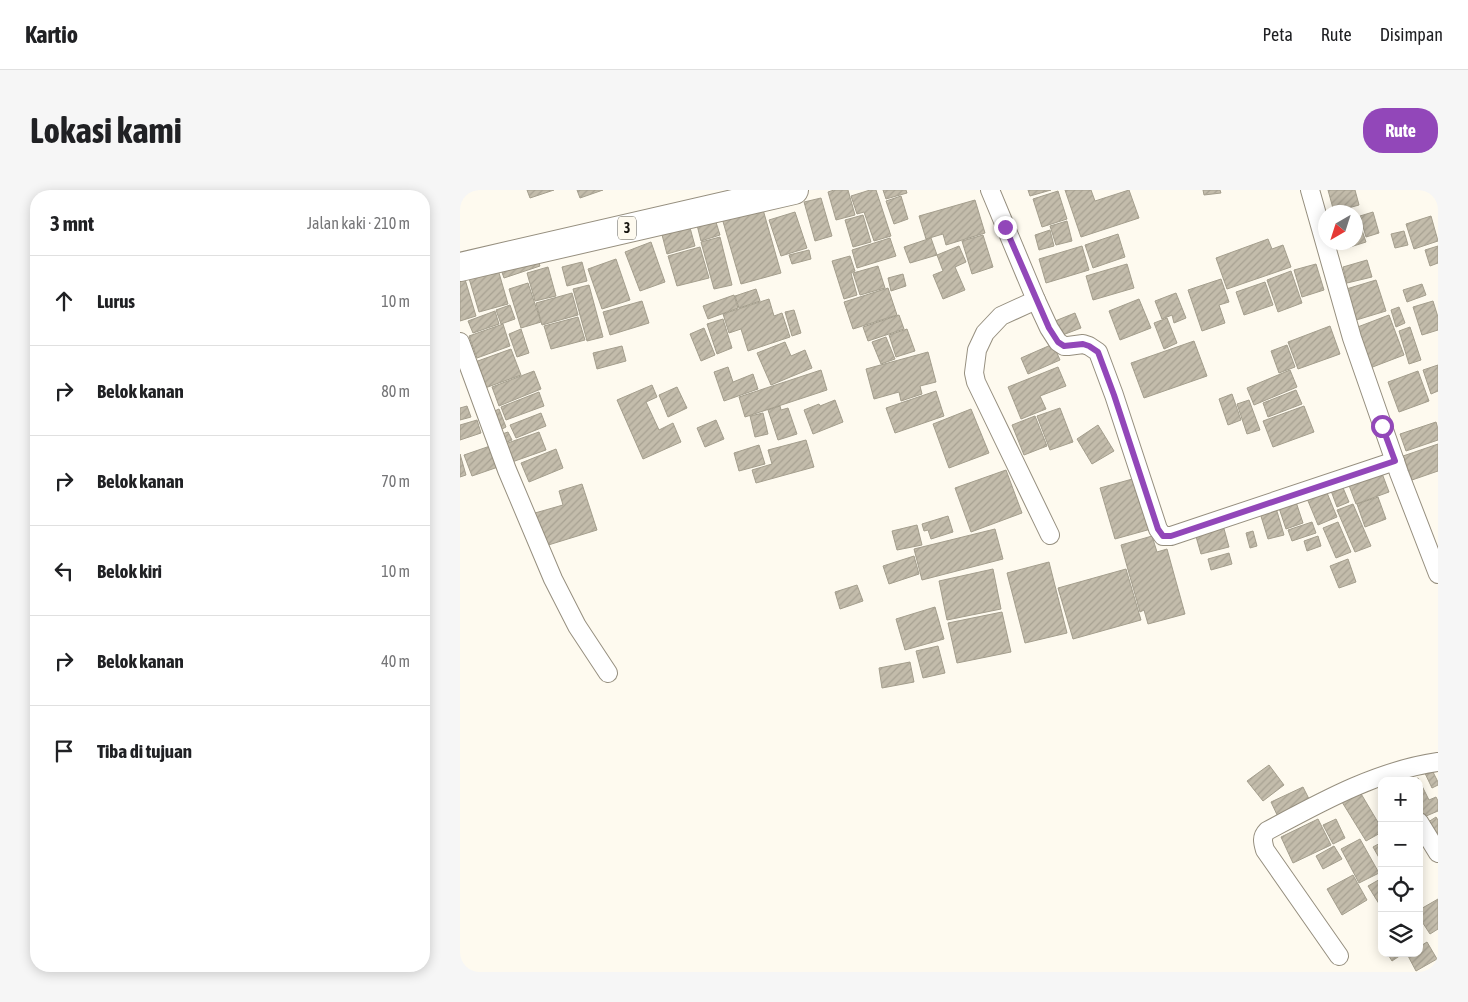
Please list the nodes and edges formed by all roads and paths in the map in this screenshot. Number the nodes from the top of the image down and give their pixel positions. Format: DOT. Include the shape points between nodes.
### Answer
graph roads {
  1 [pos="794,190"];
  2 [pos="990,190"];
  3 [pos="1310,190"];
  4 [pos="460,267"];
  5 [pos="1036,300"];
  6 [pos="460,342"];
  7 [pos="1395,461"];
  8 [pos="1050,535"];
  9 [pos="1438,574"];
  10 [pos="608,673"];
  11 [pos="1438,762"];
  12 [pos="1391,777"];
  13 [pos="1378,781"];
  14 [pos="1423,829"];
  15 [pos="1438,853"];
  16 [pos="1339,956"];
  1 -- 4 [label="highway, 3"];
  2 -- 5 [label="street"];
  3 -- 7 [label="street" via="1352,338"];
  5 -- 7 [label="street" via="1058,342 1064,346 1083,344 1098,352 1163,536"];
  5 -- 8 [label="street" via="1000,316 985,333 977,350 974,373"];
  6 -- 10 [label="street" via="507,470 552,579 577,626"];
  7 -- 9 [label="street"];
  11 -- 12 [label="street"];
  13 -- 16 [label="street" via="1329,798 1263,835 1265,850"];
  14 -- 15 [label="street"];
}
